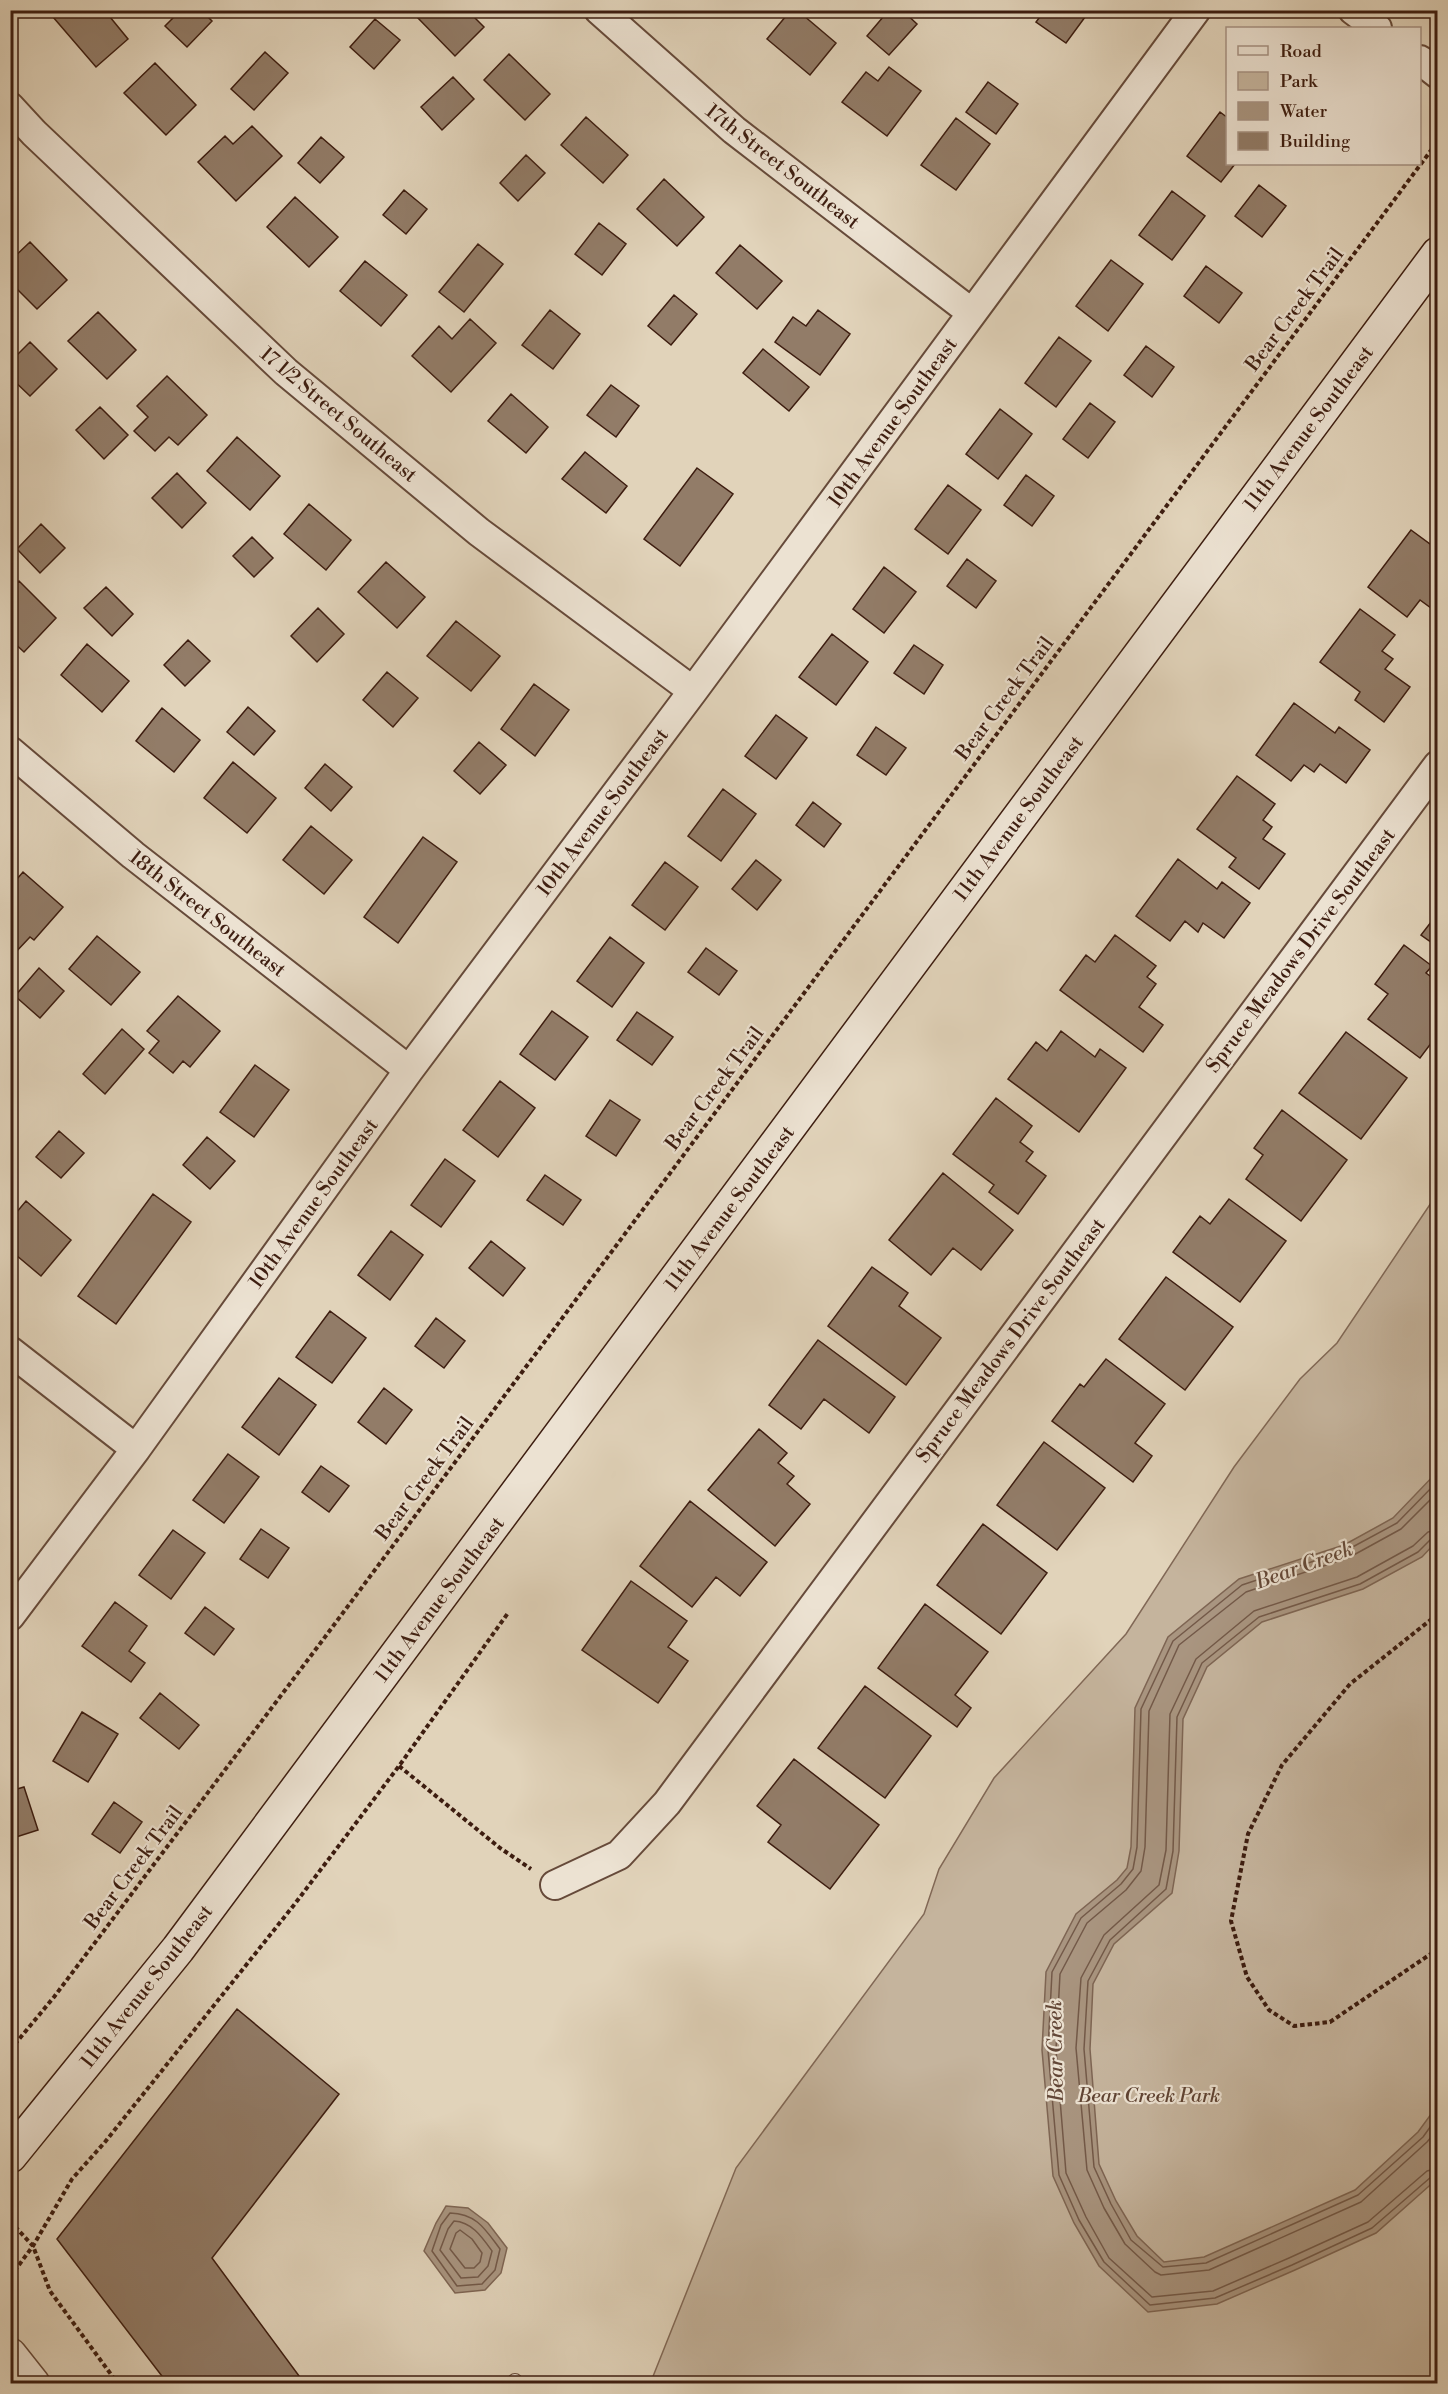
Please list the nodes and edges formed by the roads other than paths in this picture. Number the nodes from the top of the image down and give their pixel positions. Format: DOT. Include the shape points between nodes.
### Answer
graph roads {
  1 [pos="599,10"];
  2 [pos="1196,10"];
  3 [pos="1353,10"];
  4 [pos="1376,27"];
  5 [pos="1421,62"];
  6 [pos="1437,74"];
  7 [pos="10,107"];
  8 [pos="1437,254"];
  9 [pos="972,314"];
  10 [pos="693,691"];
  11 [pos="10,751"];
  12 [pos="1437,765"];
  13 [pos="409,1070"];
  14 [pos="10,1351"];
  15 [pos="136,1449"];
  16 [pos="10,1616"];
  17 [pos="555,1885"];
  18 [pos="10,2156"];
  19 [pos="10,2355"];
  20 [pos="33,2384"];
  1 -- 9 [label="street, 17th Street Southeast" via="734,130"];
  2 -- 9 [label="street, 10th Avenue Southeast"];
  3 -- 4 [label="street"];
  5 -- 6 [label="street"];
  7 -- 10 [label="street, 17 1/2 Street Southeast" via="286,372 479,532"];
  8 -- 18 [label="main road, 11th Avenue Southeast" via="178,1949"];
  9 -- 10 [label="street, 10th Avenue Southeast"];
  10 -- 13 [label="street, 10th Avenue Southeast"];
  11 -- 13 [label="street, 18th Street Southeast" via="133,855"];
  12 -- 17 [label="street, Spruce Meadows Drive Southeast" via="667,1803 619,1855"];
  13 -- 15 [label="street, 10th Avenue Southeast"];
  14 -- 15 [label="street"];
  15 -- 16 [label="street, 10th Avenue Southeast"];
  19 -- 20 [label="main road"];
}
